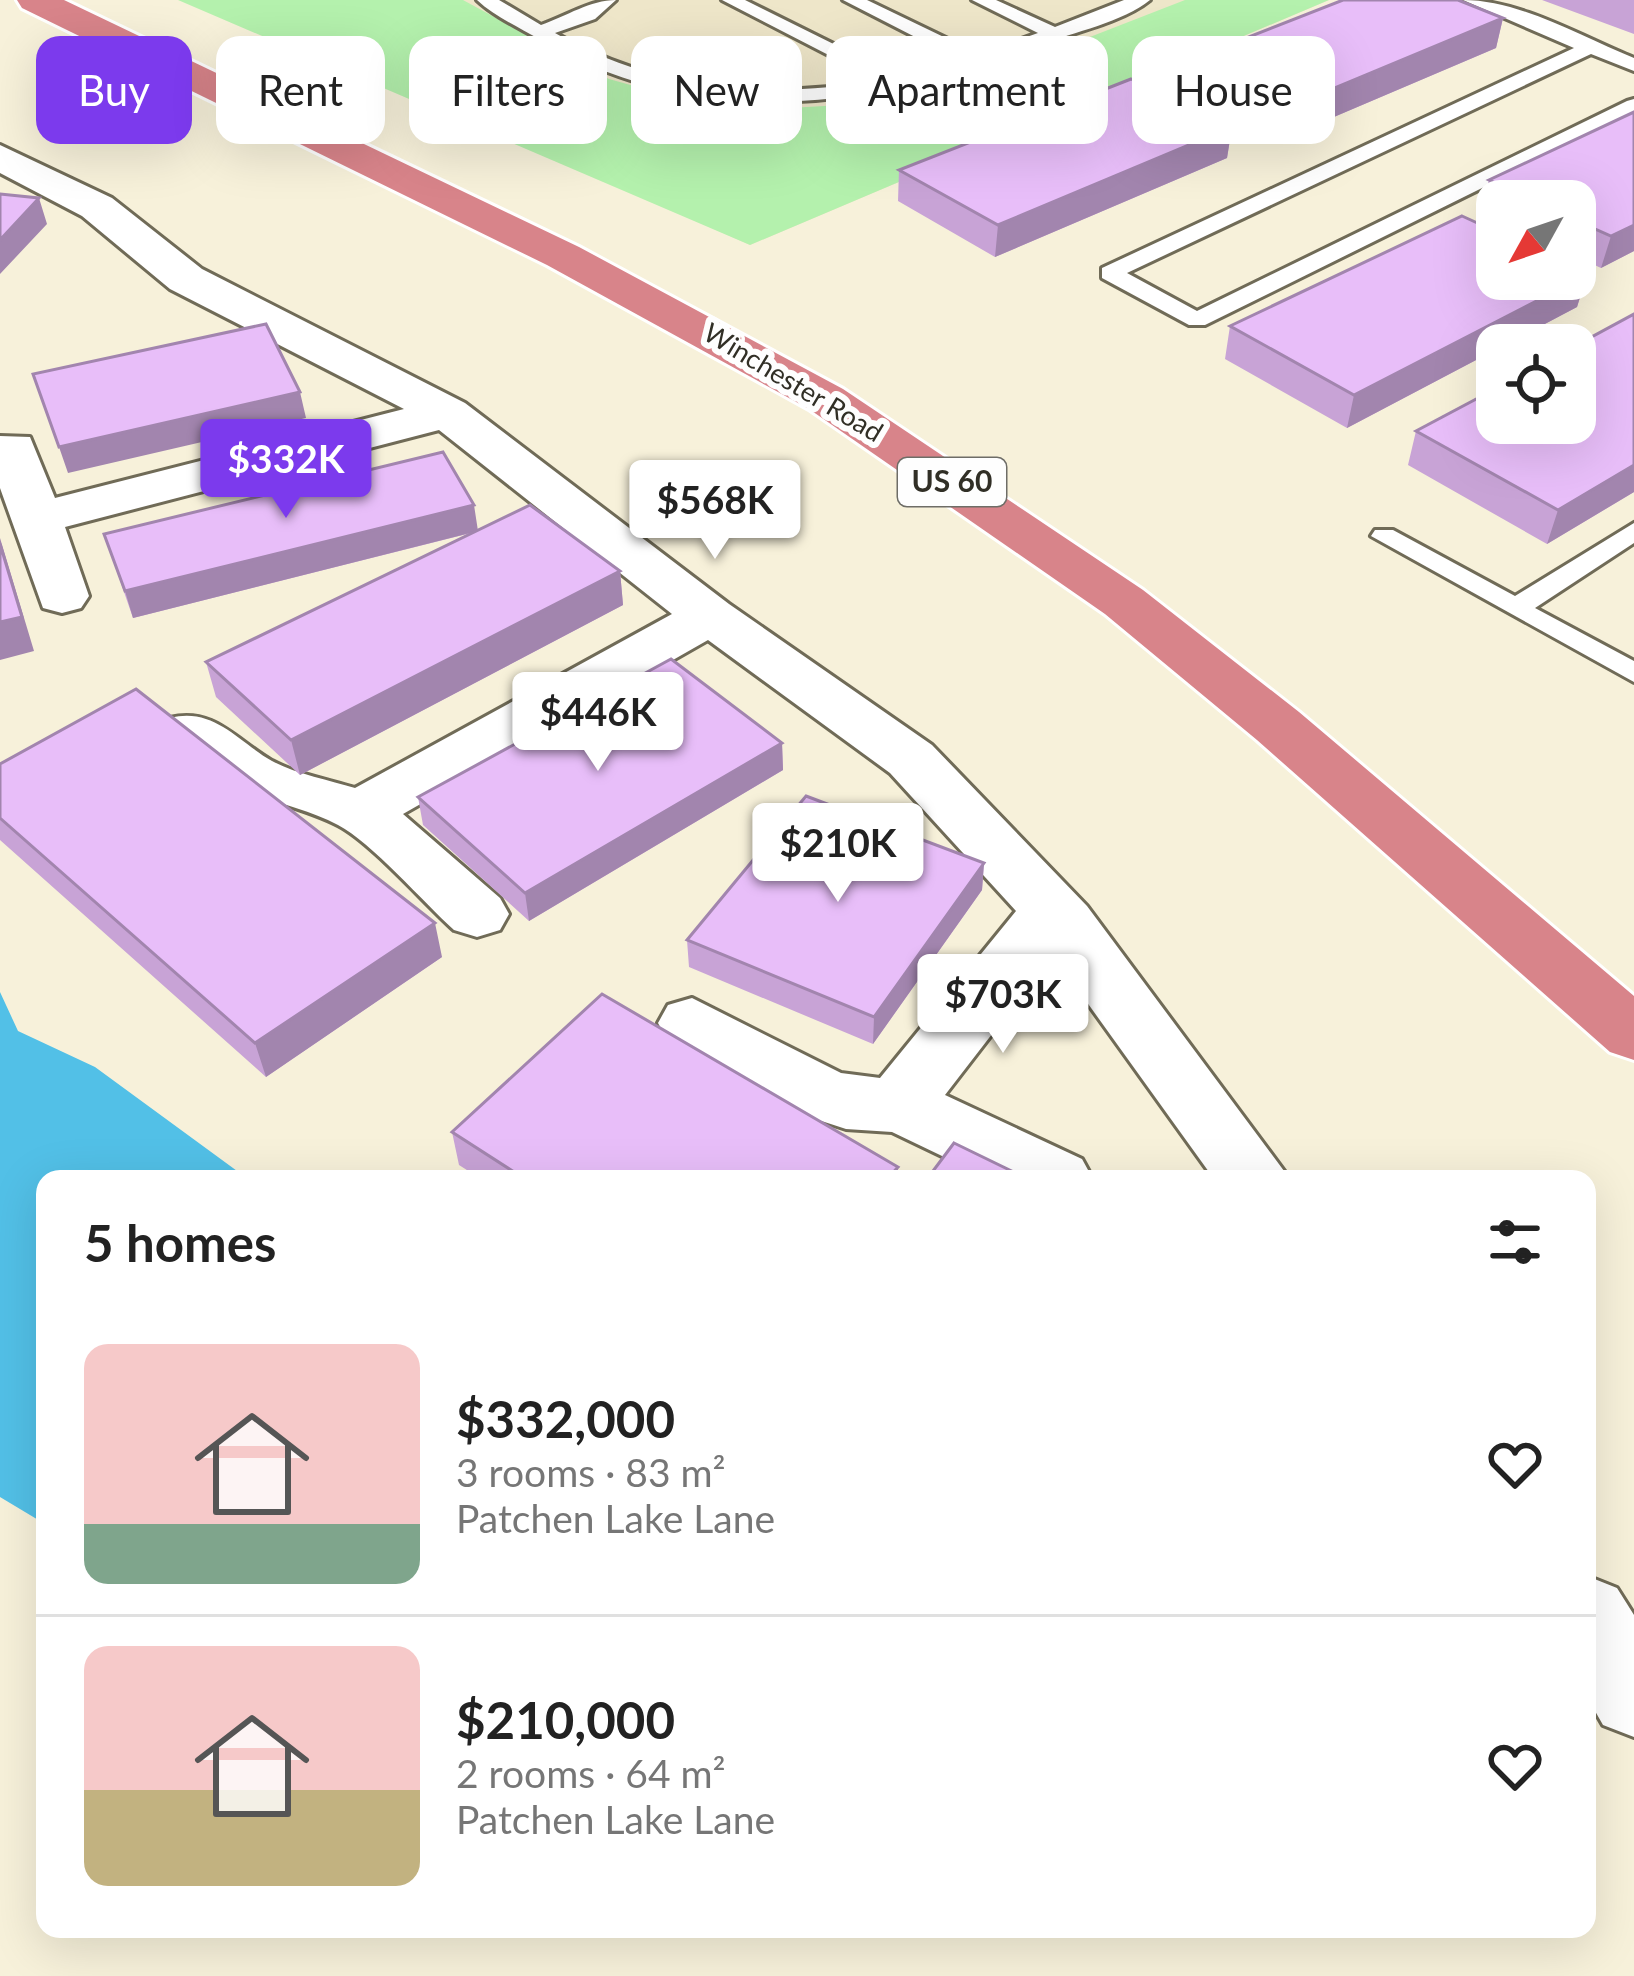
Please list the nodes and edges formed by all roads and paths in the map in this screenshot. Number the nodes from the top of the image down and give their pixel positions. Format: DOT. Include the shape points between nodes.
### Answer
graph roads {
  1 [pos="35,0"];
  2 [pos="486,0"];
  3 [pos="608,0"];
  4 [pos="731,0"];
  5 [pos="853,0"];
  6 [pos="981,0"];
  7 [pos="1141,0"];
  8 [pos="1472,0"];
  9 [pos="1111,4"];
  10 [pos="541,31"];
  11 [pos="1054,33"];
  12 [pos="927,36"];
  13 [pos="1046,36"];
  14 [pos="826,47"];
  15 [pos="1591,47"];
  16 [pos="1634,65"];
  17 [pos="826,96"];
  18 [pos="1634,105"];
  19 [pos="13,171"];
  20 [pos="448,413"];
  21 [pos="12,448"];
  22 [pos="39,518"];
  23 [pos="1634,532"];
  24 [pos="1384,536"];
  25 [pos="62,596"];
  26 [pos="1516,608"];
  27 [pos="710,616"];
  28 [pos="1634,673"];
  29 [pos="191,732"];
  30 [pos="361,811"];
  31 [pos="1053,909"];
  32 [pos="477,914"];
  33 [pos="692,1023"];
  34 [pos="1634,1034"];
  35 [pos="899,1104"];
  36 [pos="1039,1170"];
  37 [pos="1247,1170"];
  38 [pos="1596,1631"];
  39 [pos="1634,1695"];
  1 -- 34 [label="highway, Winchester Road / US 60" via="563,256 826,399 1124,602"];
  2 -- 10 [label="lane"];
  3 -- 10 [label="lane"];
  4 -- 14 [label="lane"];
  5 -- 12 [label="lane"];
  6 -- 11 [label="lane"];
  7 -- 9 [label="lane"];
  8 -- 15 [label="lane"];
  9 -- 11 [label="lane"];
  10 -- 17 [label="lane" via="620,72 697,92"];
  11 -- 13 [label="lane"];
  15 -- 16 [label="lane"];
  15 -- 18 [label="lane" via="1110,273 1197,320"];
  19 -- 20 [label="street" via="97,207 187,279"];
  20 -- 22 [label="street"];
  20 -- 27 [label="street"];
  21 -- 22 [label="street"];
  22 -- 25 [label="street"];
  23 -- 26 [label="lane"];
  24 -- 26 [label="lane"];
  26 -- 28 [label="lane"];
  27 -- 30 [label="street"];
  27 -- 31 [label="street" via="911,759"];
  29 -- 30 [label="street" via="254,777"];
  30 -- 32 [label="street"];
  31 -- 35 [label="street"];
  31 -- 37 [label="street"];
  33 -- 35 [label="street" via="823,1094 869,1110"];
  35 -- 36 [label="street"];
  38 -- 39 [label="street"];
}
